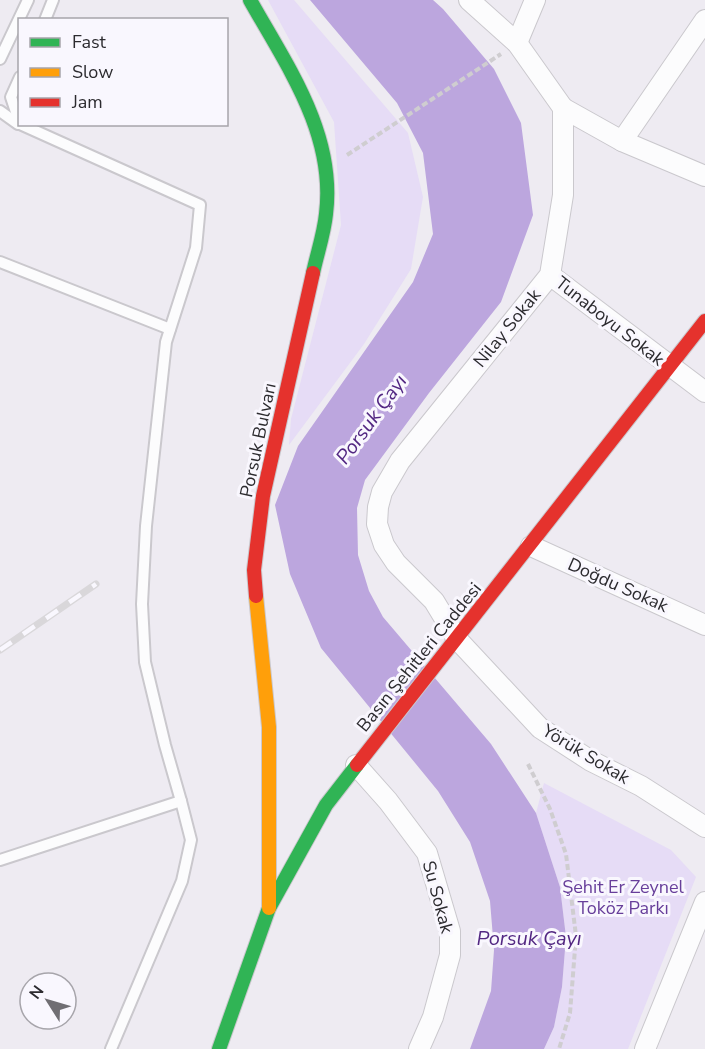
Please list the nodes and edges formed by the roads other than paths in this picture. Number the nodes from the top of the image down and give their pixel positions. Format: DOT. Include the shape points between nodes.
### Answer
graph roads {
  1 [pos="28,0"];
  2 [pos="53,0"];
  3 [pos="250,0"];
  4 [pos="469,0"];
  5 [pos="535,0"];
  6 [pos="19,18"];
  7 [pos="46,18"];
  8 [pos="705,20"];
  9 [pos="18,21"];
  10 [pos="517,43"];
  11 [pos="0,59"];
  12 [pos="18,81"];
  13 [pos="563,108"];
  14 [pos="0,111"];
  15 [pos="18,121"];
  16 [pos="18,123"];
  17 [pos="23,126"];
  18 [pos="622,141"];
  19 [pos="705,176"];
  20 [pos="0,262"];
  21 [pos="550,275"];
  22 [pos="705,321"];
  23 [pos="170,329"];
  24 [pos="670,368"];
  25 [pos="705,392"];
  26 [pos="531,546"];
  27 [pos="705,625"];
  28 [pos="457,639"];
  29 [pos="356,765"];
  30 [pos="181,801"];
  31 [pos="705,826"];
  32 [pos="0,860"];
  33 [pos="705,902"];
  34 [pos="269,908"];
  35 [pos="111,1049"];
  36 [pos="219,1049"];
  37 [pos="419,1049"];
  38 [pos="645,1049"];
  1 -- 6 [label="lane"];
  2 -- 7 [label="lane"];
  3 -- 34 [label="main road, Porsuk Bulvarı" via="318,129 326,169 326,214 263,496 254,570 269,727"];
  4 -- 10 [label="street"];
  5 -- 10 [label="street"];
  8 -- 18 [label="street"];
  9 -- 11 [label="lane"];
  10 -- 13 [label="street"];
  12 -- 15 [label="lane" via="11,97"];
  13 -- 18 [label="street"];
  13 -- 21 [label="street, Nilay Sokak" via="563,195"];
  14 -- 16 [label="lane"];
  17 -- 23 [label="lane" via="200,205 196,248"];
  18 -- 19 [label="street"];
  20 -- 23 [label="lane"];
  21 -- 24 [label="street, Tunaboyu Sokak"];
  21 -- 28 [label="street, Nilay Sokak" via="400,461 378,507 377,525 384,545 404,573 434,601"];
  22 -- 24 [label="main road, Basın Şehitleri Caddesi"];
  23 -- 30 [label="lane" via="149,503 142,604 145,662"];
  24 -- 25 [label="street, Tunaboyu Sokak"];
  24 -- 26 [label="main road, Basın Şehitleri Caddesi"];
  26 -- 27 [label="street, Doğdu Sokak"];
  26 -- 28 [label="main road, Basın Şehitleri Caddesi"];
  28 -- 29 [label="main road, Basın Şehitleri Caddesi"];
  28 -- 31 [label="street, Yörük Sokak" via="540,728"];
  29 -- 34 [label="main road, Basın Şehitleri Caddesi" via="327,805"];
  29 -- 37 [label="street, Su Sokak" via="427,853 450,931 450,955 433,1017"];
  30 -- 32 [label="lane"];
  30 -- 35 [label="lane" via="191,840 182,881"];
  33 -- 38 [label="street"];
  34 -- 36 [label="main road, Basın Şehitleri Caddesi"];
}
